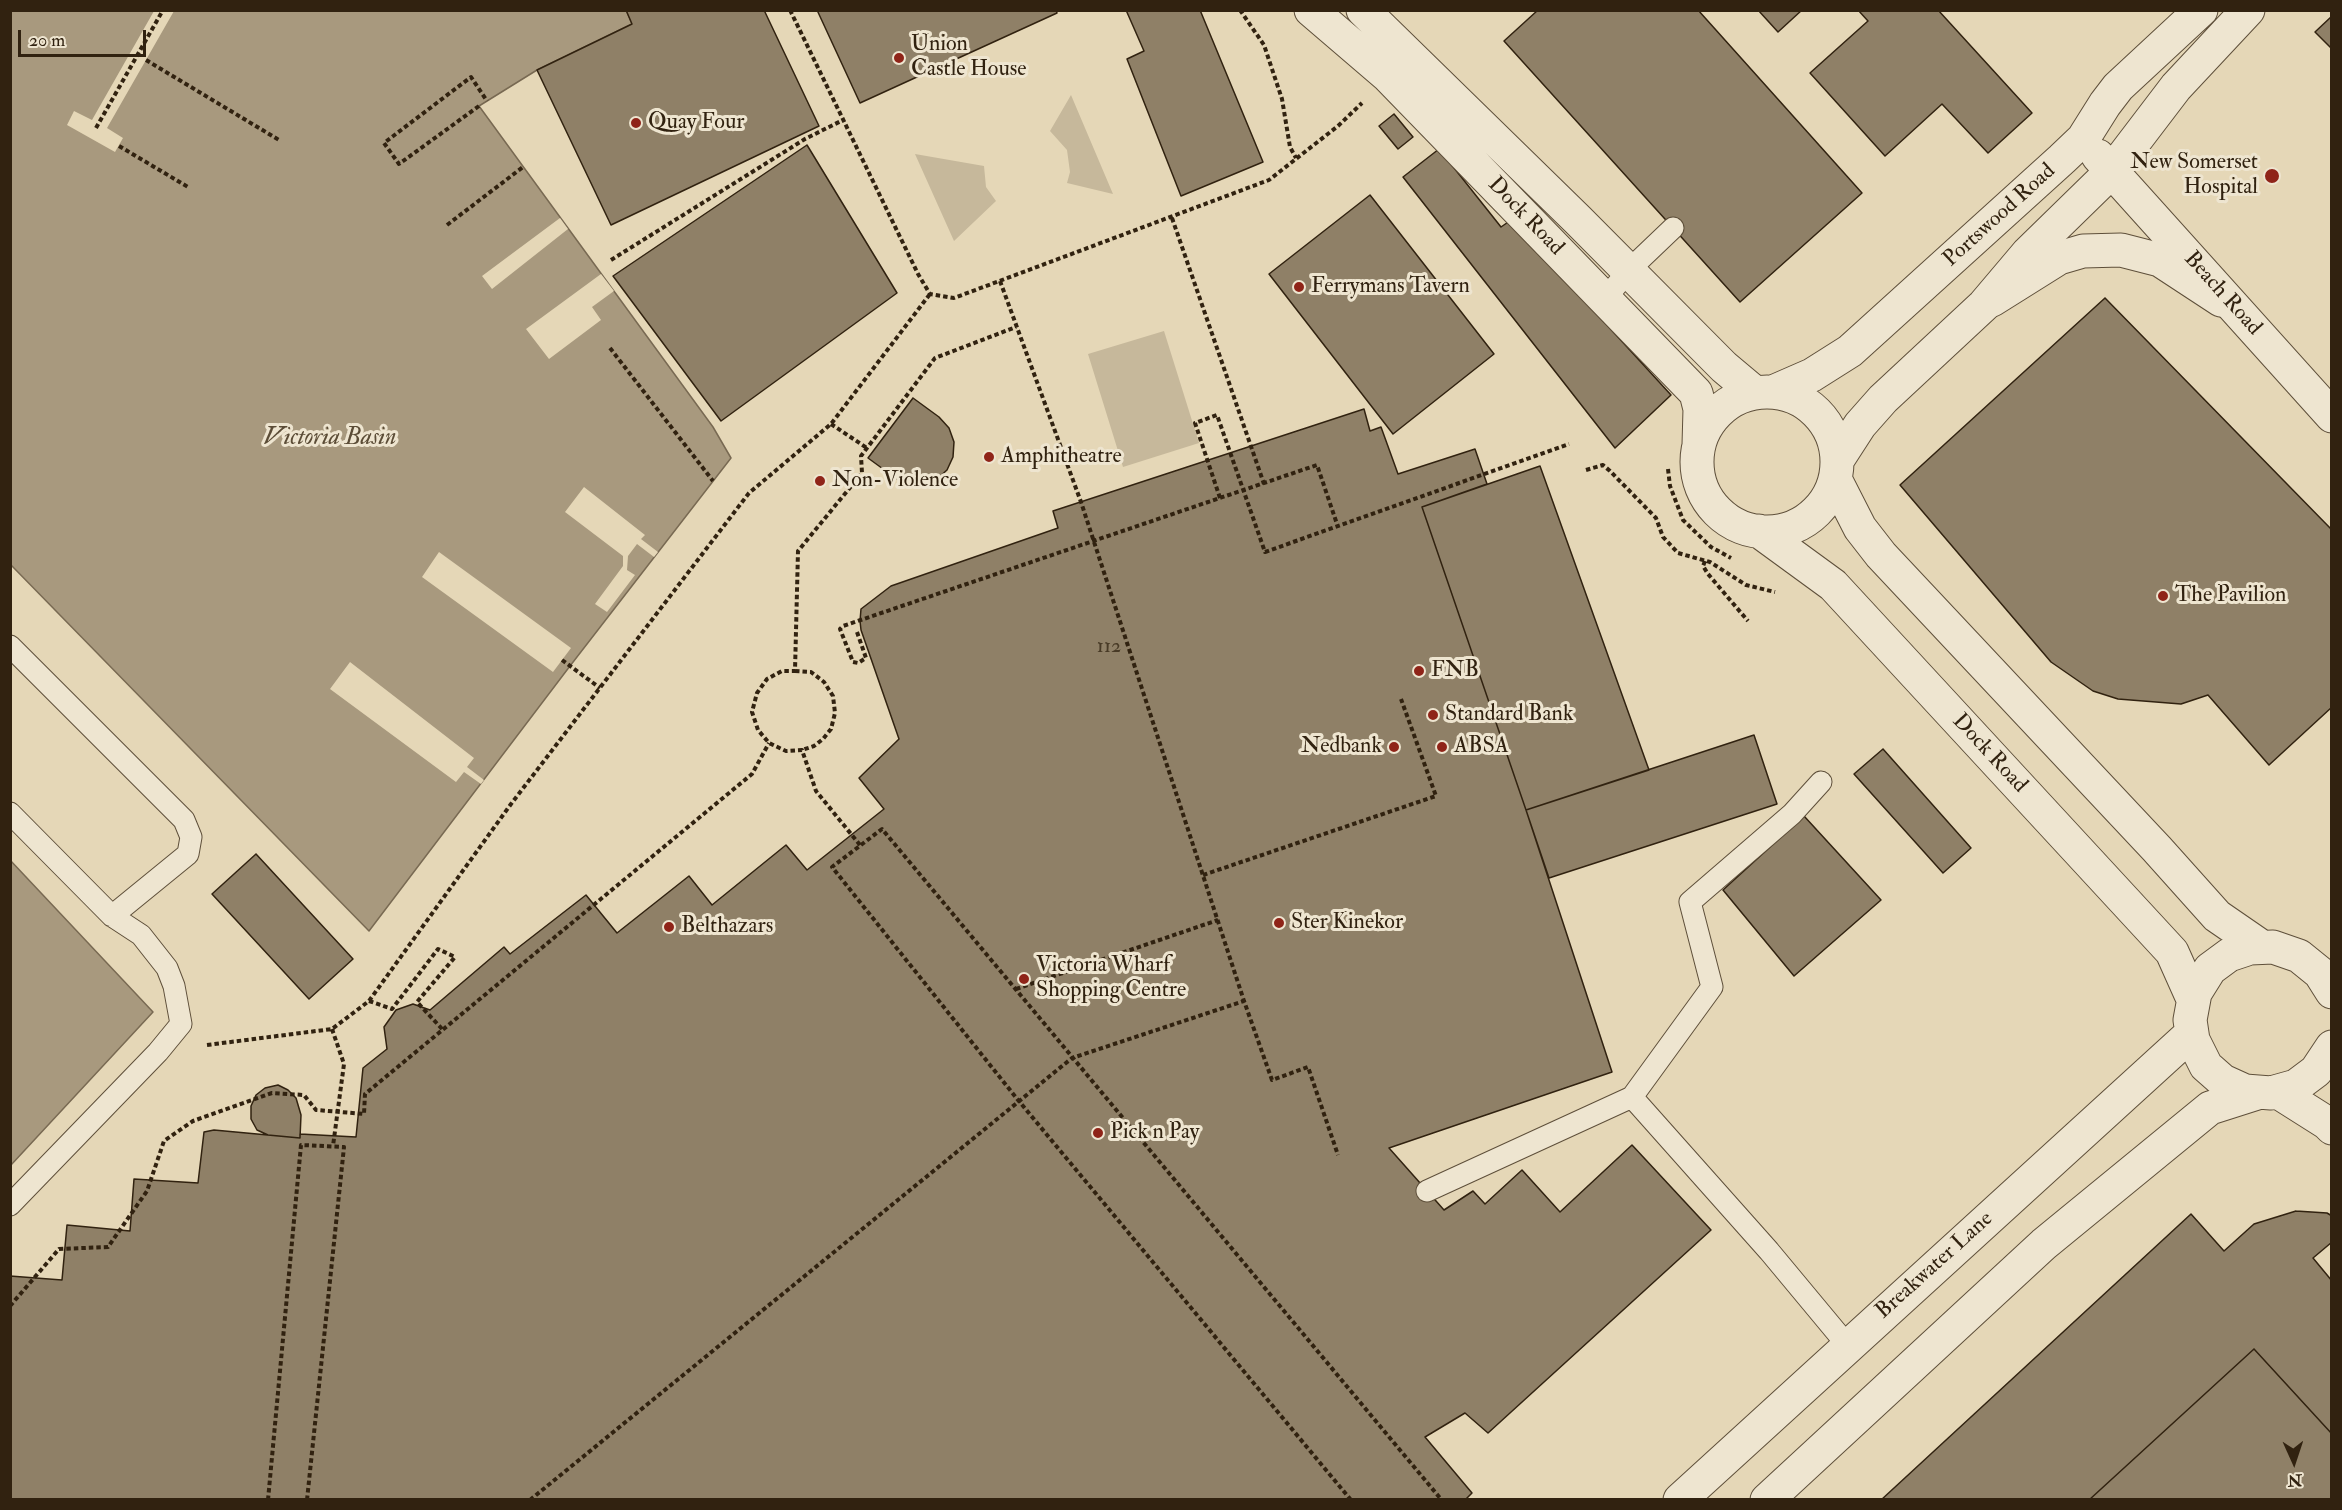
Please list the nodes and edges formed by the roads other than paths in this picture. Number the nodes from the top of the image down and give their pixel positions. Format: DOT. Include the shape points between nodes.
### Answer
graph roads {
  1 [pos="1311,10"];
  2 [pos="1363,10"];
  3 [pos="2201,10"];
  4 [pos="2248,10"];
  5 [pos="2083,139"];
  6 [pos="2112,171"];
  7 [pos="1673,228"];
  8 [pos="1629,270"];
  9 [pos="1984,305"];
  10 [pos="1616,310"];
  11 [pos="2237,310"];
  12 [pos="1764,393"];
  13 [pos="2331,417"];
  14 [pos="1699,445"];
  15 [pos="1837,469"];
  16 [pos="1759,531"];
  17 [pos="10,646"];
  18 [pos="1821,782"];
  19 [pos="10,813"];
  20 [pos="112,916"];
  21 [pos="2262,947"];
  22 [pos="2320,961"];
  23 [pos="2331,992"];
  24 [pos="2193,999"];
  25 [pos="2191,1034"];
  26 [pos="2331,1047"];
  27 [pos="2267,1092"];
  28 [pos="1632,1097"];
  29 [pos="2331,1128"];
  30 [pos="1427,1191"];
  31 [pos="10,1205"];
  32 [pos="1848,1346"];
  33 [pos="1680,1500"];
  34 [pos="1767,1500"];
  1 -- 10 [label="street, Dock Road" via="1388,76"];
  2 -- 8 [label="street, Dock Road"];
  3 -- 5 [label="street, Portswood Road" via="2118,87"];
  4 -- 6 [label="street, Portswood Road" via="2176,87"];
  5 -- 6 [label="street, Beach Road"];
  5 -- 12 [label="street, Portswood Road" via="1850,351 1812,375"];
  6 -- 9 [label="street, Portswood Road" via="2028,253"];
  6 -- 11 [label="street, Beach Road"];
  7 -- 8 [label="lane"];
  8 -- 10 [label="lane" via="1610,293"];
  8 -- 12 [label="street, Dock Road" via="1724,367"];
  9 -- 11 [label="street, Portswood Road" via="2059,258 2083,251 2121,250 2160,260"];
  9 -- 15 [label="street, Portswood Road" via="1883,399 1860,425"];
  10 -- 14 [label="street, Dock Road" via="1696,393 1700,409"];
  11 -- 13 [label="street, Beach Road"];
  12 -- 14 [label="street" via="1736,400 1720,411 1707,426"];
  12 -- 15 [label="street" via="1796,398 1818,413 1832,434"];
  14 -- 16 [label="street" via="1699,476 1710,503 1731,522"];
  15 -- 16 [label="street" via="1828,497 1808,519 1792,528"];
  15 -- 21 [label="street" via="1860,528 1881,555 2217,916"];
  16 -- 24 [label="street, Dock Road" via="1833,585 2172,952"];
  17 -- 20 [label="lane" via="184,820 191,837 188,854"];
  18 -- 28 [label="lane" via="1792,814 1690,902 1712,987"];
  19 -- 20 [label="lane"];
  20 -- 31 [label="lane" via="141,935 166,968 174,986 181,1024 159,1052"];
  21 -- 22 [label="street"];
  21 -- 24 [label="street" via="2240,951 2219,962 2203,978"];
  22 -- 23 [label="street"];
  24 -- 25 [label="street"];
  25 -- 27 [label="street" via="2199,1056 2214,1075 2234,1087"];
  25 -- 32 [label="street, Breakwater Lane"];
  26 -- 27 [label="street" via="2324,1062 2307,1080"];
  27 -- 29 [label="street"];
  27 -- 34 [label="street" via="2210,1108 2044,1244"];
  28 -- 30 [label="lane"];
  28 -- 32 [label="lane"];
  32 -- 33 [label="street, Breakwater Lane"];
}
